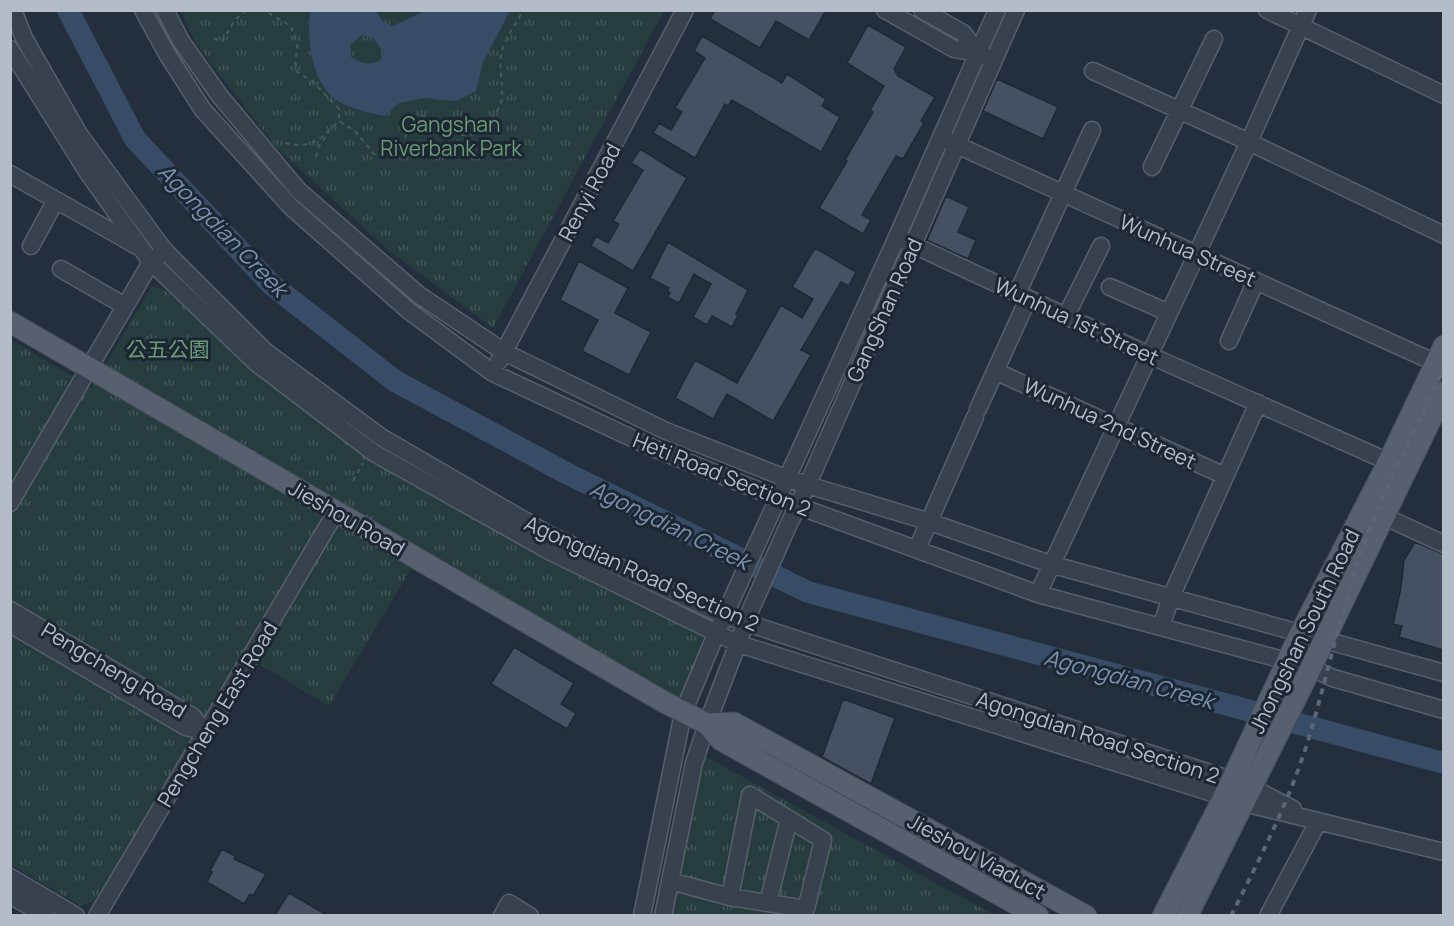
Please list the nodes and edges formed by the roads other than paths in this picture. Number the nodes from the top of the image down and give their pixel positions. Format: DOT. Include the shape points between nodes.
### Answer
graph roads {
  1 [pos="13,10"];
  2 [pos="143,10"];
  3 [pos="165,10"];
  4 [pos="685,10"];
  5 [pos="885,10"];
  6 [pos="922,10"];
  7 [pos="997,10"];
  8 [pos="1016,10"];
  9 [pos="1267,10"];
  10 [pos="1308,10"];
  11 [pos="1302,19"];
  12 [pos="1214,39"];
  13 [pos="10,49"];
  14 [pos="978,53"];
  15 [pos="994,62"];
  16 [pos="1093,71"];
  17 [pos="1443,94"];
  18 [pos="1180,110"];
  19 [pos="1092,130"];
  20 [pos="939,137"];
  21 [pos="1249,142"];
  22 [pos="957,145"];
  23 [pos="1152,167"];
  24 [pos="10,174"];
  25 [pos="1064,194"];
  26 [pos="56,200"];
  27 [pos="1443,235"];
  28 [pos="897,237"];
  29 [pos="913,244"];
  30 [pos="31,246"];
  31 [pos="1101,246"];
  32 [pos="164,250"];
  33 [pos="1196,254"];
  34 [pos="146,255"];
  35 [pos="61,269"];
  36 [pos="1256,281"];
  37 [pos="1110,287"];
  38 [pos="1023,297"];
  39 [pos="125,306"];
  40 [pos="1169,313"];
  41 [pos="1066,316"];
  42 [pos="10,322"];
  43 [pos="1229,341"];
  44 [pos="504,352"];
  45 [pos="1149,355"];
  46 [pos="1439,355"];
  47 [pos="88,368"];
  48 [pos="995,370"];
  49 [pos="493,373"];
  50 [pos="1443,392"];
  51 [pos="1258,403"];
  52 [pos="1116,427"];
  53 [pos="1397,465"];
  54 [pos="1225,476"];
  55 [pos="788,479"];
  56 [pos="808,484"];
  57 [pos="778,498"];
  58 [pos="10,503"];
  59 [pos="798,506"];
  60 [pos="336,512"];
  61 [pos="1383,516"];
  62 [pos="930,522"];
  63 [pos="1443,544"];
  64 [pos="917,549"];
  65 [pos="1050,564"];
  66 [pos="1038,594"];
  67 [pos="1170,597"];
  68 [pos="728,608"];
  69 [pos="10,610"];
  70 [pos="749,616"];
  71 [pos="10,624"];
  72 [pos="1161,627"];
  73 [pos="716,634"];
  74 [pos="1300,634"];
  75 [pos="1324,640"];
  76 [pos="739,644"];
  77 [pos="1284,668"];
  78 [pos="1443,673"];
  79 [pos="1306,677"];
  80 [pos="1443,710"];
  81 [pos="683,713"];
  82 [pos="707,724"];
  83 [pos="206,732"];
  84 [pos="1240,787"];
  85 [pos="789,819"];
  86 [pos="1318,822"];
  87 [pos="1443,852"];
  88 [pos="10,877"];
  89 [pos="671,877"];
  90 [pos="731,893"];
  91 [pos="10,895"];
  92 [pos="768,903"];
  93 [pos="46,915"];
  94 [pos="76,915"];
  95 [pos="98,915"];
  96 [pos="502,915"];
  97 [pos="530,915"];
  98 [pos="642,915"];
  99 [pos="663,915"];
  100 [pos="1038,915"];
  101 [pos="1086,915"];
  102 [pos="1163,915"];
  103 [pos="1187,915"];
  104 [pos="1268,915"];
  1 -- 32 [label="street, Agongdian Road Section 2" via="24,38 80,134"];
  2 -- 49 [label="street, Heti Road Section 2" via="203,110 291,207 409,311"];
  3 -- 44 [label="street, Heti Road Section 2" via="181,41 219,95 299,191 419,295"];
  4 -- 44 [label="street, Renyi Road"];
  5 -- 14 [label="street" via="954,50"];
  6 -- 14 [label="street" via="963,33"];
  7 -- 14 [label="street, GangShan Road"];
  8 -- 15 [label="street, GangShan Road"];
  9 -- 11 [label="street"];
  10 -- 11 [label="street"];
  11 -- 17 [label="street"];
  11 -- 21 [label="street"];
  12 -- 18 [label="street"];
  13 -- 34 [label="street, Agongdian Road Section 2" via="88,173"];
  14 -- 15 [label="street"];
  14 -- 20 [label="street, GangShan Road"];
  15 -- 22 [label="street, GangShan Road"];
  16 -- 18 [label="street"];
  18 -- 21 [label="street"];
  18 -- 23 [label="street"];
  19 -- 25 [label="street"];
  20 -- 22 [label="street, Wunhua Street"];
  20 -- 28 [label="street, GangShan Road"];
  21 -- 27 [label="street"];
  21 -- 33 [label="street"];
  22 -- 25 [label="street, Wunhua Street"];
  22 -- 29 [label="street, GangShan Road"];
  24 -- 26 [label="street"];
  25 -- 33 [label="street, Wunhua Street"];
  25 -- 38 [label="street"];
  26 -- 30 [label="street"];
  26 -- 34 [label="street"];
  28 -- 29 [label="street, Wunhua 1st Street"];
  28 -- 55 [label="street, GangShan Road"];
  29 -- 38 [label="street, Wunhua 1st Street"];
  29 -- 56 [label="street, GangShan Road"];
  31 -- 41 [label="street"];
  32 -- 34 [label="street"];
  32 -- 68 [label="street, Agongdian Road Section 2" via="266,352 381,436 548,534"];
  33 -- 36 [label="street, Wunhua Street"];
  33 -- 40 [label="street"];
  34 -- 39 [label="street"];
  34 -- 73 [label="street, Agongdian Road Section 2" via="255,362 370,450 549,551"];
  35 -- 39 [label="street"];
  36 -- 43 [label="street"];
  36 -- 46 [label="street, Wunhua Street"];
  37 -- 40 [label="street"];
  38 -- 41 [label="street, Wunhua 1st Street"];
  38 -- 48 [label="street"];
  39 -- 47 [label="street"];
  40 -- 45 [label="street"];
  41 -- 45 [label="street, Wunhua 1st Street"];
  42 -- 47 [label="main road, Jieshou Road"];
  44 -- 49 [label="street, Renyi Road"];
  44 -- 55 [label="street, Heti Road Section 2" via="666,430"];
  45 -- 51 [label="street, Wunhua 1st Street"];
  45 -- 52 [label="street"];
  46 -- 53 [label="main road, Jhongshan South Road"];
  47 -- 58 [label="street"];
  47 -- 60 [label="main road, Jieshou Road"];
  48 -- 52 [label="street, Wunhua 2nd Street"];
  48 -- 62 [label="street"];
  49 -- 57 [label="street, Heti Road Section 2" via="656,449"];
  50 -- 53 [label="main road, Jhongshan South Road"];
  51 -- 53 [label="street, Wunhua 1st Street"];
  51 -- 54 [label="street"];
  52 -- 54 [label="street, Wunhua 2nd Street"];
  52 -- 65 [label="street"];
  53 -- 61 [label="main road, Jhongshan South Road"];
  53 -- 74 [label="main road, Jhongshan South Road"];
  54 -- 67 [label="street"];
  55 -- 56 [label="street, Heti Road Section 2"];
  55 -- 57 [label="street, GangShan Road"];
  56 -- 59 [label="street, GangShan Road"];
  56 -- 62 [label="street, Heti Road Section 2"];
  57 -- 59 [label="street, Heti Road Section 2"];
  57 -- 68 [label="street, GangShan Road"];
  59 -- 64 [label="street, Heti Road Section 2"];
  59 -- 70 [label="street, GangShan Road"];
  60 -- 81 [label="main road, Jieshou Road"];
  60 -- 83 [label="street, Pengcheng East Road"];
  61 -- 63 [label="street"];
  61 -- 75 [label="main road, Jhongshan South Road"];
  62 -- 64 [label="street"];
  62 -- 65 [label="street, Heti Road Section 2"];
  64 -- 66 [label="street, Heti Road Section 2"];
  65 -- 66 [label="street"];
  65 -- 67 [label="street, Heti Road Section 2"];
  66 -- 72 [label="street, Heti Road Section 2"];
  67 -- 72 [label="street"];
  67 -- 74 [label="street, Heti Road Section 2"];
  68 -- 70 [label="street, Agongdian Road Section 2"];
  68 -- 73 [label="street"];
  69 -- 83 [label="street, Pengcheng Road" via="192,716"];
  70 -- 76 [label="street"];
  70 -- 84 [label="street, Agongdian Road Section 2"];
  71 -- 83 [label="street, Pengcheng Road" via="186,727"];
  72 -- 77 [label="street, Heti Road Section 2"];
  73 -- 76 [label="street, Agongdian Road Section 2"];
  73 -- 81 [label="street"];
  74 -- 75 [label="street, Heti Road Section 2"];
  74 -- 77 [label="main road, Jhongshan South Road"];
  75 -- 78 [label="street, Heti Road Section 2"];
  75 -- 79 [label="main road, Jhongshan South Road"];
  76 -- 82 [label="street"];
  76 -- 84 [label="street, Agongdian Road Section 2"];
  77 -- 79 [label="street, Heti Road Section 2"];
  77 -- 84 [label="main road, Jhongshan South Road"];
  79 -- 80 [label="street, Heti Road Section 2" via="1333,678"];
  79 -- 84 [label="main road, Jhongshan South Road"];
  81 -- 82 [label="main road, Jieshou Road"];
  81 -- 98 [label="street"];
  82 -- 89 [label="street" via="694,763"];
  82 -- 100 [label="main road, Jieshou Viaduct" via="721,740"];
  82 -- 101 [label="main road, Jieshou Viaduct" via="734,723"];
  83 -- 95 [label="street, Pengcheng East Road"];
  84 -- 86 [label="street, Agongdian Road Section 2"];
  84 -- 102 [label="main road, Jhongshan South Road"];
  84 -- 103 [label="main road, Jhongshan South Road"];
  85 -- 90 [label="street" via="750,795"];
  85 -- 92 [label="street"];
  85 -- 92 [label="street" via="823,840 809,898 806,909"];
  86 -- 87 [label="street, Agongdian Road Section 2"];
  86 -- 104 [label="street"];
  88 -- 94 [label="street"];
  89 -- 90 [label="street"];
  89 -- 99 [label="street"];
  90 -- 92 [label="street"];
  91 -- 93 [label="street"];
  96 -- 97 [label="street" via="509,903"];
}
